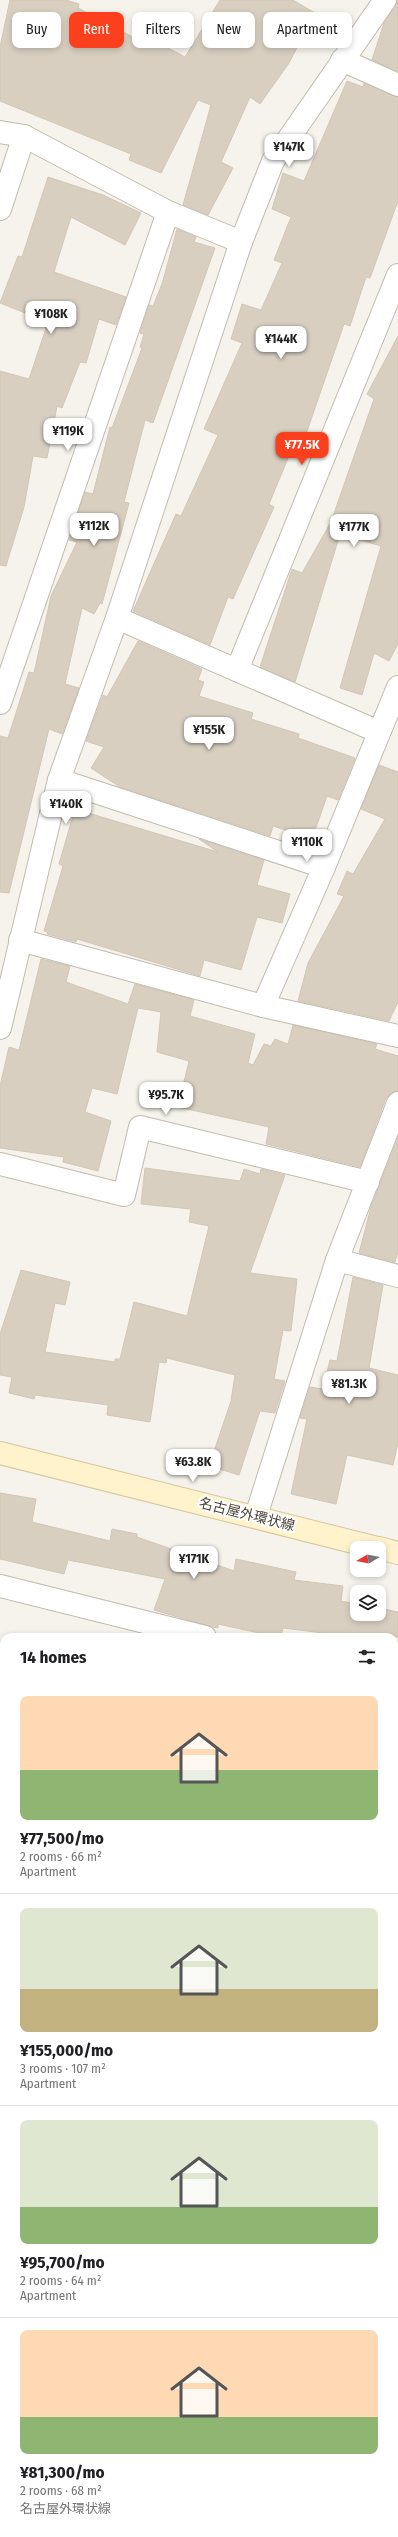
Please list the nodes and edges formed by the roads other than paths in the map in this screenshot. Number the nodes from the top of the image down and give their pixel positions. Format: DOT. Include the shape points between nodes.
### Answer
graph roads {
  1 [pos="385,0"];
  2 [pos="342,60"];
  3 [pos="398,85"];
  4 [pos="0,132"];
  5 [pos="24,136"];
  6 [pos="0,209"];
  7 [pos="168,212"];
  8 [pos="241,242"];
  9 [pos="398,275"];
  10 [pos="117,618"];
  11 [pos="237,670"];
  12 [pos="398,687"];
  13 [pos="0,703"];
  14 [pos="379,732"];
  15 [pos="60,780"];
  16 [pos="324,867"];
  17 [pos="20,940"];
  18 [pos="263,1006"];
  19 [pos="0,1028"];
  20 [pos="398,1036"];
  21 [pos="398,1103"];
  22 [pos="0,1164"];
  23 [pos="368,1182"];
  24 [pos="337,1260"];
  25 [pos="398,1276"];
  26 [pos="0,1453"];
  27 [pos="256,1516"];
  28 [pos="351,1541"];
  29 [pos="386,1550"];
  30 [pos="398,1553"];
  31 [pos="0,1586"];
  32 [pos="190,1633"];
  1 -- 2 [label="street"];
  2 -- 3 [label="street"];
  2 -- 8 [label="street" via="273,161"];
  4 -- 5 [label="street"];
  5 -- 6 [label="street"];
  5 -- 7 [label="street"];
  7 -- 8 [label="street"];
  7 -- 13 [label="street"];
  8 -- 10 [label="street"];
  9 -- 11 [label="street"];
  10 -- 11 [label="street"];
  10 -- 15 [label="street"];
  11 -- 14 [label="street"];
  12 -- 14 [label="street"];
  14 -- 16 [label="street"];
  15 -- 16 [label="street"];
  15 -- 17 [label="street"];
  16 -- 18 [label="street"];
  17 -- 18 [label="street"];
  17 -- 19 [label="street"];
  18 -- 20 [label="street"];
  21 -- 23 [label="street"];
  22 -- 23 [label="street" via="124,1195 140,1127"];
  23 -- 24 [label="street"];
  24 -- 25 [label="street"];
  24 -- 27 [label="street"];
  26 -- 27 [label="main road, 名古屋外環状線"];
  27 -- 28 [label="main road, 名古屋外環状線"];
  29 -- 30 [label="main road, 名古屋外環状線"];
  31 -- 32 [label="street"];
}
